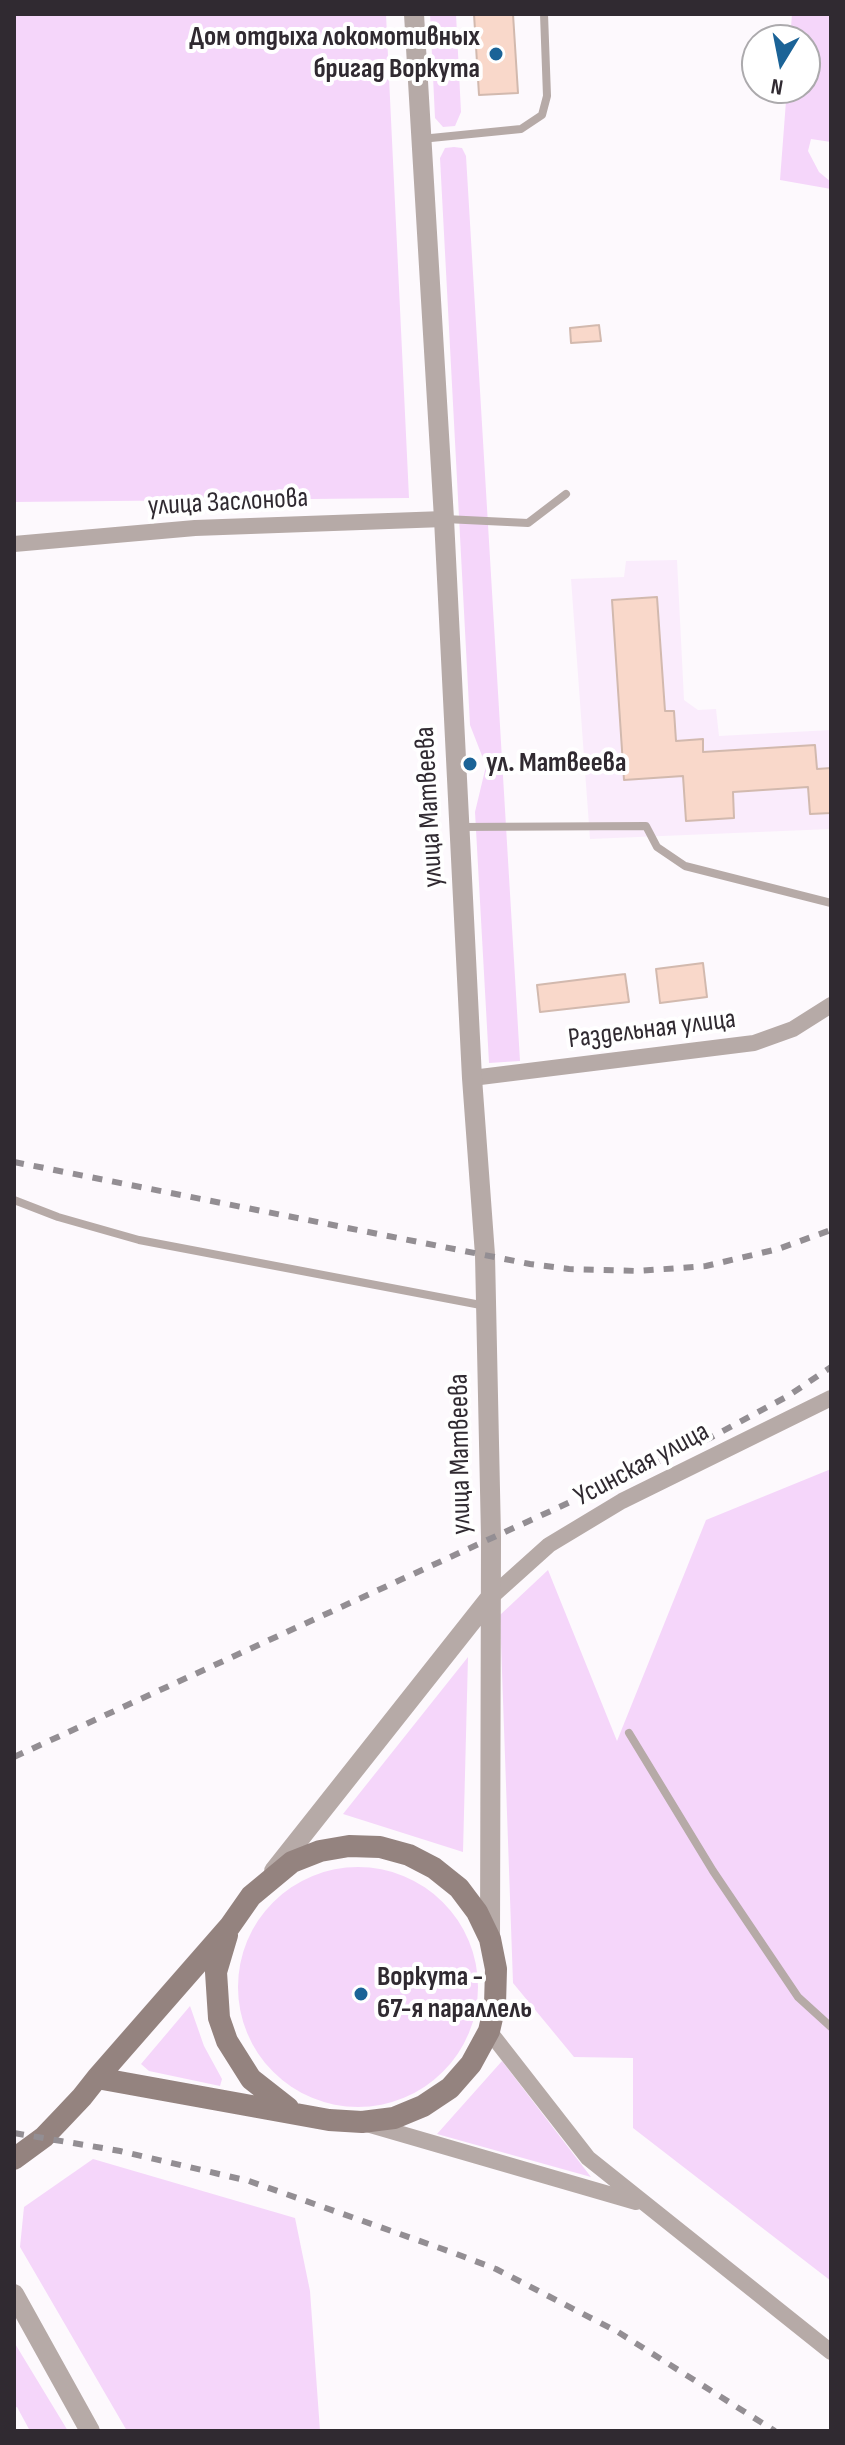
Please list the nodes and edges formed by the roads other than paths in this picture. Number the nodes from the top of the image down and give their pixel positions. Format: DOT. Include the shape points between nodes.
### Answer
graph roads {
  1 [pos="414,14"];
  2 [pos="544,14"];
  3 [pos="420,139"];
  4 [pos="566,494"];
  5 [pos="444,519"];
  6 [pos="14,544"];
  7 [pos="458,827"];
  8 [pos="831,903"];
  9 [pos="831,1005"];
  10 [pos="472,1078"];
  11 [pos="14,1200"];
  12 [pos="486,1306"];
  13 [pos="831,1398"];
  14 [pos="490,1598"];
  15 [pos="629,1733"];
  16 [pos="269,1878"];
  17 [pos="230,1926"];
  18 [pos="490,1939"];
  19 [pos="831,2027"];
  20 [pos="489,2031"];
  21 [pos="97,2078"];
  22 [pos="294,2112"];
  23 [pos="362,2122"];
  24 [pos="14,2159"];
  25 [pos="646,2204"];
  26 [pos="14,2294"];
  27 [pos="831,2352"];
  28 [pos="90,2431"];
  1 -- 3 [label="street, улица Матвеева"];
  2 -- 3 [label="lane" via="547,96 542,115 521,129"];
  3 -- 5 [label="street, улица Матвеева"];
  4 -- 5 [label="lane" via="528,523"];
  5 -- 6 [label="street, улица Заслонова" via="195,528"];
  5 -- 7 [label="street, улица Матвеева"];
  7 -- 8 [label="lane" via="646,826 657,847 685,866"];
  7 -- 10 [label="street, улица Матвеева"];
  9 -- 10 [label="street, Раздельная улица" via="793,1029 754,1043"];
  10 -- 12 [label="street, улица Матвеева"];
  11 -- 12 [label="lane" via="139,1240"];
  12 -- 14 [label="street, улица Матвеева"];
  13 -- 14 [label="street, Усинская улица" via="622,1501 549,1545"];
  14 -- 16 [label="street"];
  14 -- 18 [label="street, улица Матвеева"];
  15 -- 19 [label="lane" via="798,1997"];
  16 -- 17 [label="main road"];
  16 -- 18 [label="main road" via="320,1851 380,1847 422,1861 459,1888"];
  17 -- 21 [label="main road"];
  17 -- 22 [label="main road" via="216,1972 219,2018 251,2079"];
  18 -- 20 [label="main road" via="496,1969"];
  20 -- 23 [label="main road" via="450,2088 394,2118"];
  20 -- 25 [label="street" via="588,2158"];
  21 -- 22 [label="main road"];
  21 -- 24 [label="main road" via="44,2137"];
  22 -- 23 [label="main road"];
  23 -- 25 [label="street"];
  25 -- 27 [label="street"];
  26 -- 28 [label="street"];
}
